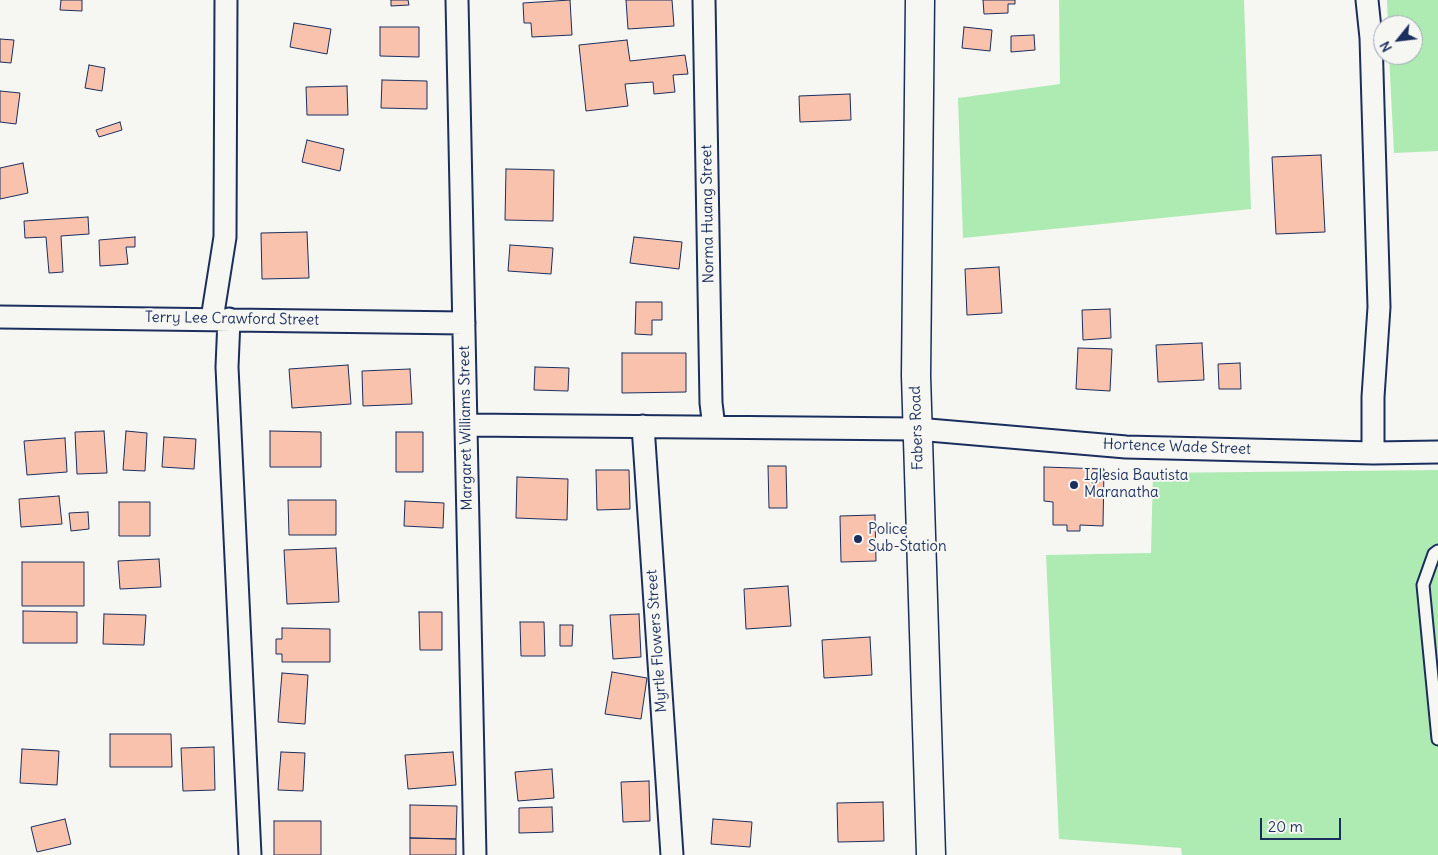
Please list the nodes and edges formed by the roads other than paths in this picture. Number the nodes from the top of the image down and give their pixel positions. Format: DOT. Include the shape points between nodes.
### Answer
graph roads {
  1 [pos="226,0"];
  2 [pos="457,0"];
  3 [pos="704,0"];
  4 [pos="920,0"];
  5 [pos="1367,0"];
  6 [pos="0,317"];
  7 [pos="221,319"];
  8 [pos="464,323"];
  9 [pos="466,425"];
  10 [pos="643,426"];
  11 [pos="714,427"];
  12 [pos="917,429"];
  13 [pos="1438,452"];
  14 [pos="1374,453"];
  15 [pos="1438,551"];
  16 [pos="1438,739"];
  17 [pos="250,855"];
  18 [pos="475,855"];
  19 [pos="672,855"];
  20 [pos="932,855"];
  1 -- 7 [label="street" via="225,236"];
  2 -- 8 [label="street, Margaret Williams Street"];
  3 -- 11 [label="street, Norma Huang Street"];
  4 -- 12 [label="main road, Fabers Road"];
  5 -- 14 [label="street" via="1371,38 1379,307 1373,397"];
  6 -- 7 [label="street, Terry Lee Crawford Street"];
  7 -- 8 [label="street, Terry Lee Crawford Street"];
  7 -- 17 [label="street" via="228,367"];
  8 -- 9 [label="street, Margaret Williams Street"];
  9 -- 10 [label="street, Hortence Wade Street"];
  9 -- 18 [label="street, Margaret Williams Street"];
  10 -- 11 [label="street, Hortence Wade Street"];
  10 -- 19 [label="street, Myrtle Flowers Street"];
  11 -- 12 [label="street, Hortence Wade Street"];
  12 -- 14 [label="street, Hortence Wade Street" via="1126,447"];
  12 -- 20 [label="main road, Fabers Road"];
  13 -- 14 [label="street, Hortence Wade Street"];
  15 -- 16 [label="lane" via="1423,585"];
}
